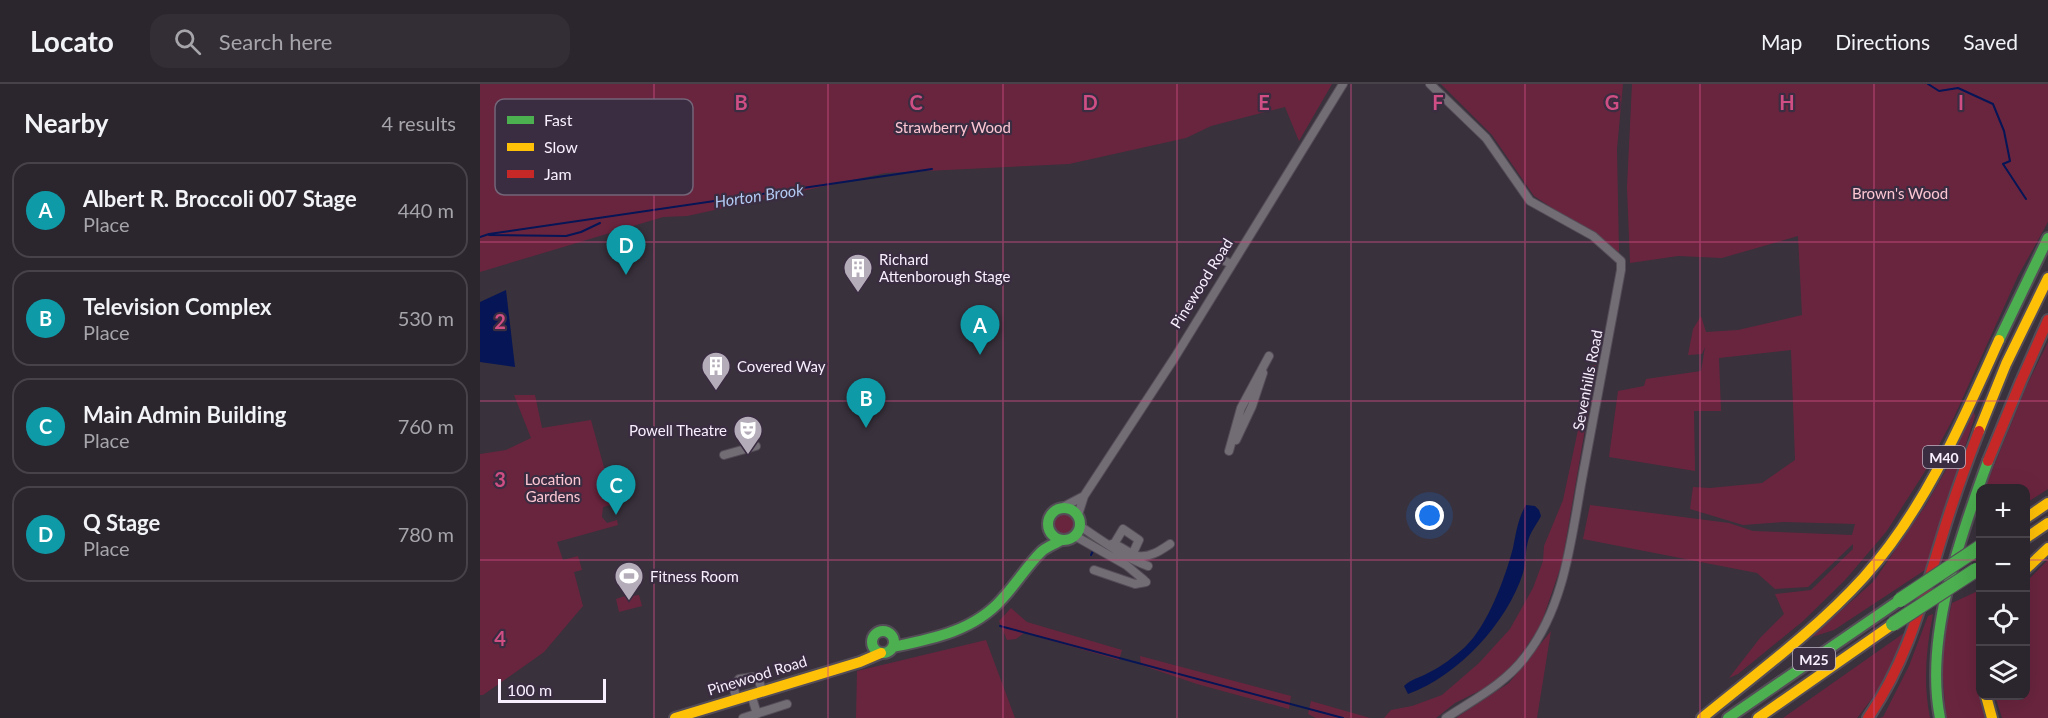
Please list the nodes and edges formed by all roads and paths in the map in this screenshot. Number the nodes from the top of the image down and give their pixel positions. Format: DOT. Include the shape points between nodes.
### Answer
graph roads {
  1 [pos="1343,84"];
  2 [pos="1430,84"];
  3 [pos="2048,238"];
  4 [pos="1220,258"];
  5 [pos="1231,264"];
  6 [pos="2048,278"];
  7 [pos="2048,320"];
  8 [pos="756,446"];
  9 [pos="1229,451"];
  10 [pos="724,455"];
  11 [pos="1084,496"];
  12 [pos="2048,503"];
  13 [pos="1063,507"];
  14 [pos="2030,515"];
  15 [pos="2048,523"];
  16 [pos="1078,526"];
  17 [pos="1048,529"];
  18 [pos="2030,535"];
  19 [pos="1061,540"];
  20 [pos="1105,543"];
  21 [pos="1114,544"];
  22 [pos="1170,544"];
  23 [pos="2048,548"];
  24 [pos="1976,550"];
  25 [pos="1042,551"];
  26 [pos="1133,553"];
  27 [pos="2030,564"];
  28 [pos="1148,566"];
  29 [pos="1976,569"];
  30 [pos="1094,570"];
  31 [pos="888,632"];
  32 [pos="926,641"];
  33 [pos="882,648"];
  34 [pos="757,692"];
  35 [pos="1987,700"];
  36 [pos="787,704"];
  37 [pos="757,714"];
  38 [pos="675,718"];
  39 [pos="743,718"];
  40 [pos="1446,718"];
  41 [pos="1702,718"];
  42 [pos="1728,718"];
  43 [pos="1758,718"];
  44 [pos="1868,718"];
  45 [pos="1940,718"];
  46 [pos="1992,718"];
  1 -- 5 [label="street, Pinewood Road"];
  2 -- 40 [label="street, Sevenhills Road" via="1486,138 1530,201 1593,236 1621,261 1570,544 1556,599 1525,658 1502,681"];
  3 -- 41 [label="main road, M40" via="1952,444 1883,553 1825,616"];
  4 -- 5 [label="street"];
  5 -- 11 [label="street, Pinewood Road"];
  6 -- 44 [label="main road" via="1968,459 1909,646 1892,682"];
  7 -- 45 [label="main road" via="1989,458 1958,554 1935,654"];
  8 -- 10 [label="street"];
  9 -- 9 [label="street" via="1244,403 1269,356 1252,406"];
  11 -- 13 [label="street, Pinewood Road"];
  11 -- 16 [label="street, Pinewood Road"];
  12 -- 14 [label="main road"];
  13 -- 16 [label="main road" via="1071,509"];
  13 -- 17 [label="main road" via="1050,515"];
  15 -- 18 [label="main road"];
  16 -- 19 [label="main road"];
  16 -- 20 [label="street"];
  16 -- 30 [label="street" via="1145,581 1135,584"];
  17 -- 19 [label="main road"];
  17 -- 25 [label="main road, Pinewood Road"];
  19 -- 25 [label="main road, Pinewood Road"];
  20 -- 21 [label="street"];
  20 -- 28 [label="street"];
  21 -- 26 [label="street"];
  21 -- 26 [label="street" via="1123,529 1139,540"];
  22 -- 26 [label="street" via="1151,555"];
  23 -- 27 [label="main road"];
  24 -- 42 [label="main road, M25, bridge"];
  25 -- 32 [label="main road, Pinewood Road" via="984,616"];
  29 -- 43 [label="main road, M25, bridge"];
  31 -- 32 [label="main road"];
  31 -- 33 [label="main road" via="894,639"];
  31 -- 33 [label="main road" via="882,630 872,638"];
  32 -- 33 [label="main road, Pinewood Road"];
  33 -- 34 [label="main road, Pinewood Road" via="860,662"];
  34 -- 37 [label="street"];
  34 -- 38 [label="main road, Pinewood Road"];
  35 -- 46 [label="main road"];
  36 -- 37 [label="street"];
  37 -- 39 [label="street"];
}
